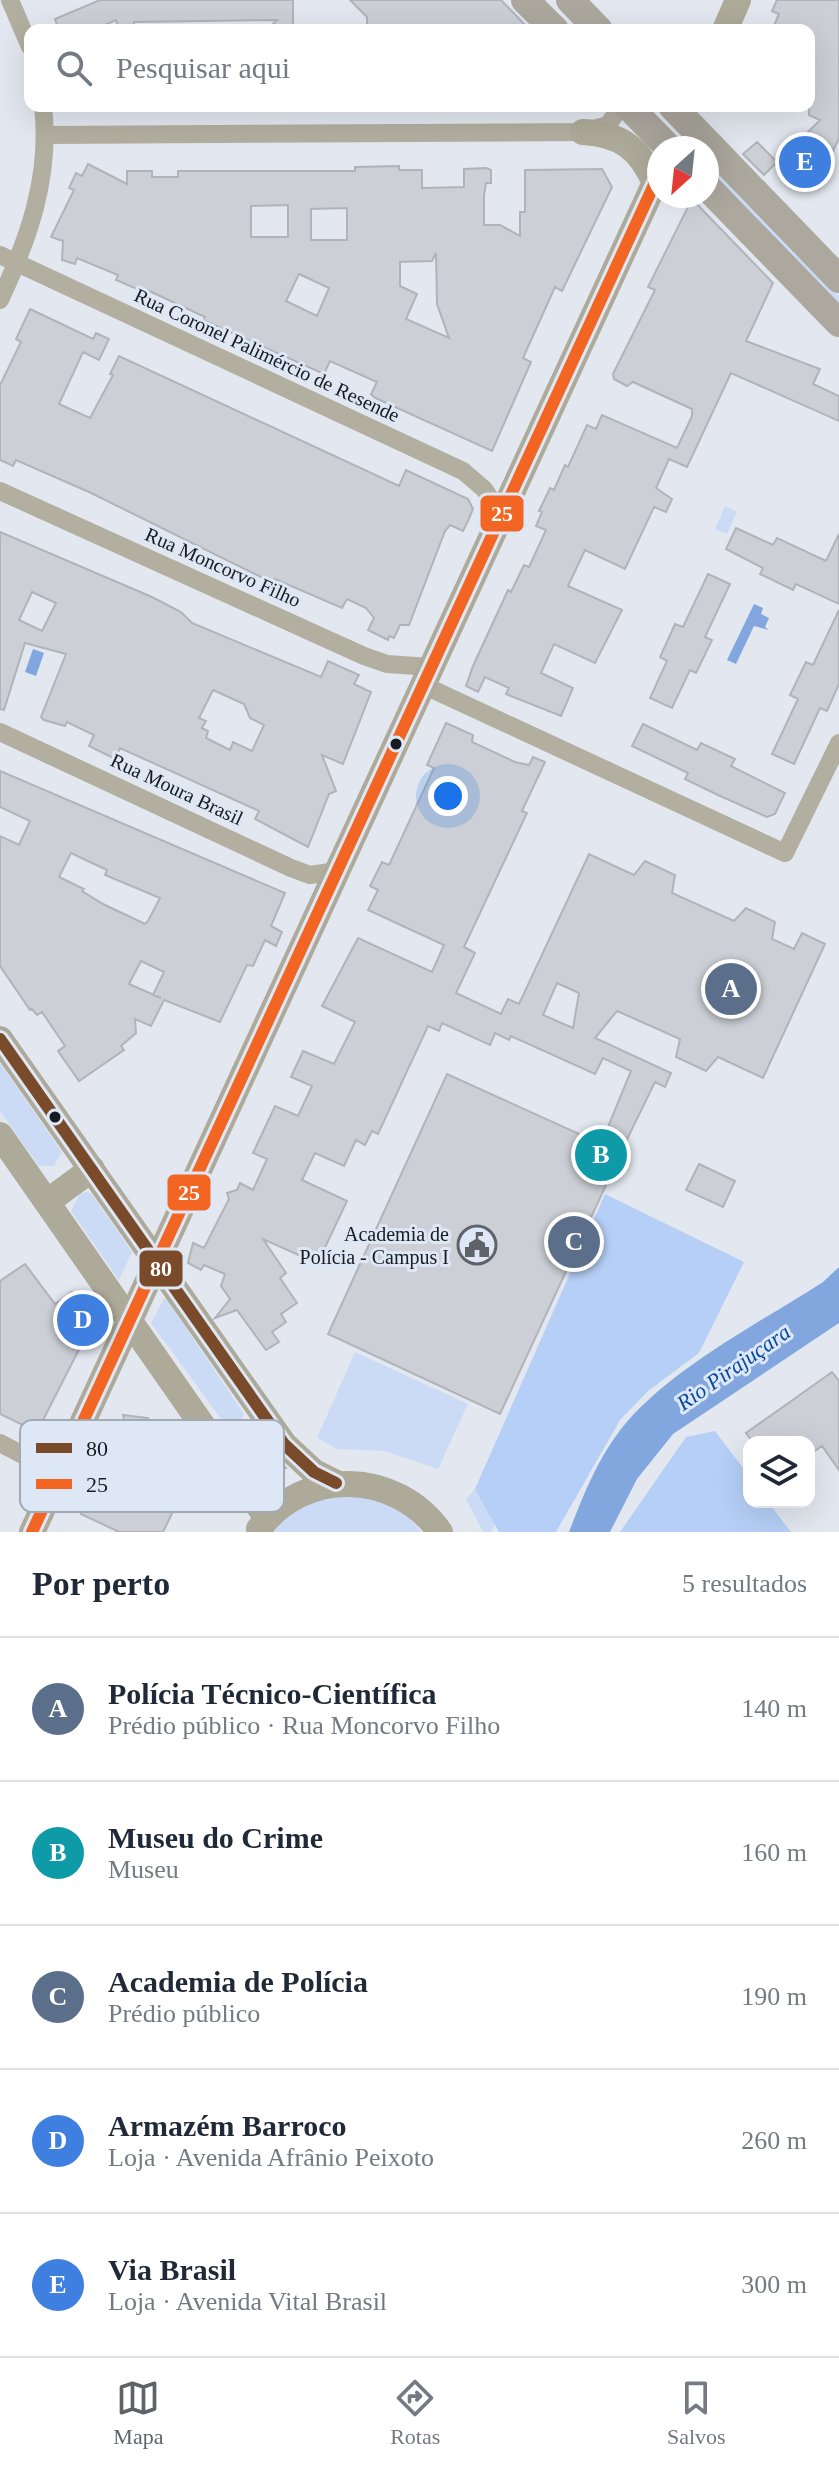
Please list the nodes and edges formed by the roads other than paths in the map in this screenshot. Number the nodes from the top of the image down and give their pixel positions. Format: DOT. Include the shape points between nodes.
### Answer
graph roads {
  1 [pos="10,0"];
  2 [pos="525,0"];
  3 [pos="570,0"];
  4 [pos="738,0"];
  5 [pos="549,24"];
  6 [pos="593,24"];
  7 [pos="728,24"];
  8 [pos="24,33"];
  9 [pos="44,112"];
  10 [pos="617,112"];
  11 [pos="634,112"];
  12 [pos="681,112"];
  13 [pos="684,112"];
  14 [pos="583,132"];
  15 [pos="46,135"];
  16 [pos="658,136"];
  17 [pos="674,136"];
  18 [pos="647,165"];
  19 [pos="719,199"];
  20 [pos="647,200"];
  21 [pos="0,255"];
  22 [pos="18,262"];
  23 [pos="839,279"];
  24 [pos="0,300"];
  25 [pos="839,323"];
  26 [pos="0,491"];
  27 [pos="501,514"];
  28 [pos="427,676"];
  29 [pos="0,732"];
  30 [pos="839,743"];
  31 [pos="337,871"];
  32 [pos="0,1039"];
  33 [pos="0,1135"];
  34 [pos="92,1169"];
  35 [pos="47,1202"];
  36 [pos="156,1261"];
  37 [pos="130,1320"];
  38 [pos="266,1418"];
  39 [pos="84,1420"];
  40 [pos="201,1420"];
  41 [pos="284,1440"];
  42 [pos="336,1483"];
  43 [pos="284,1507"];
  44 [pos="41,1512"];
  45 [pos="278,1512"];
  46 [pos="262,1525"];
  47 [pos="32,1532"];
  48 [pos="440,1532"];
  1 -- 8 [label="street"];
  2 -- 5 [label="main road"];
  3 -- 6 [label="main road"];
  4 -- 7 [label="main road"];
  9 -- 15 [label="street"];
  10 -- 14 [label="street" via="608,125"];
  11 -- 16 [label="main road"];
  12 -- 17 [label="main road"];
  13 -- 23 [label="main road"];
  14 -- 15 [label="street"];
  14 -- 18 [label="main road" via="627,143"];
  15 -- 22 [label="street" via="32,225"];
  19 -- 25 [label="main road"];
  20 -- 27 [label="main road"];
  21 -- 22 [label="street, Rua Coronel Palimércio de Resende"];
  22 -- 24 [label="street"];
  22 -- 27 [label="street, Rua Coronel Palimércio de Resende" via="463,471"];
  26 -- 28 [label="street, Rua Moncorvo Filho" via="364,656"];
  27 -- 28 [label="main road"];
  28 -- 30 [label="street, Rua Moncorvo Filho" via="785,853"];
  28 -- 31 [label="main road"];
  29 -- 31 [label="street, Rua Moura Brasil" via="291,868 321,875"];
  31 -- 36 [label="main road"];
  32 -- 34 [label="main road"];
  33 -- 35 [label="main road"];
  34 -- 35 [label="main road"];
  34 -- 36 [label="main road"];
  35 -- 37 [label="main road"];
  36 -- 37 [label="main road"];
  36 -- 38 [label="main road"];
  37 -- 39 [label="main road"];
  37 -- 40 [label="main road"];
  41 -- 42 [label="main road" via="302,1463"];
  42 -- 43 [label="main road" via="299,1494"];
  42 -- 48 [label="main road" via="378,1487 406,1498"];
  44 -- 47 [label="main road"];
  45 -- 46 [label="main road"];
}
